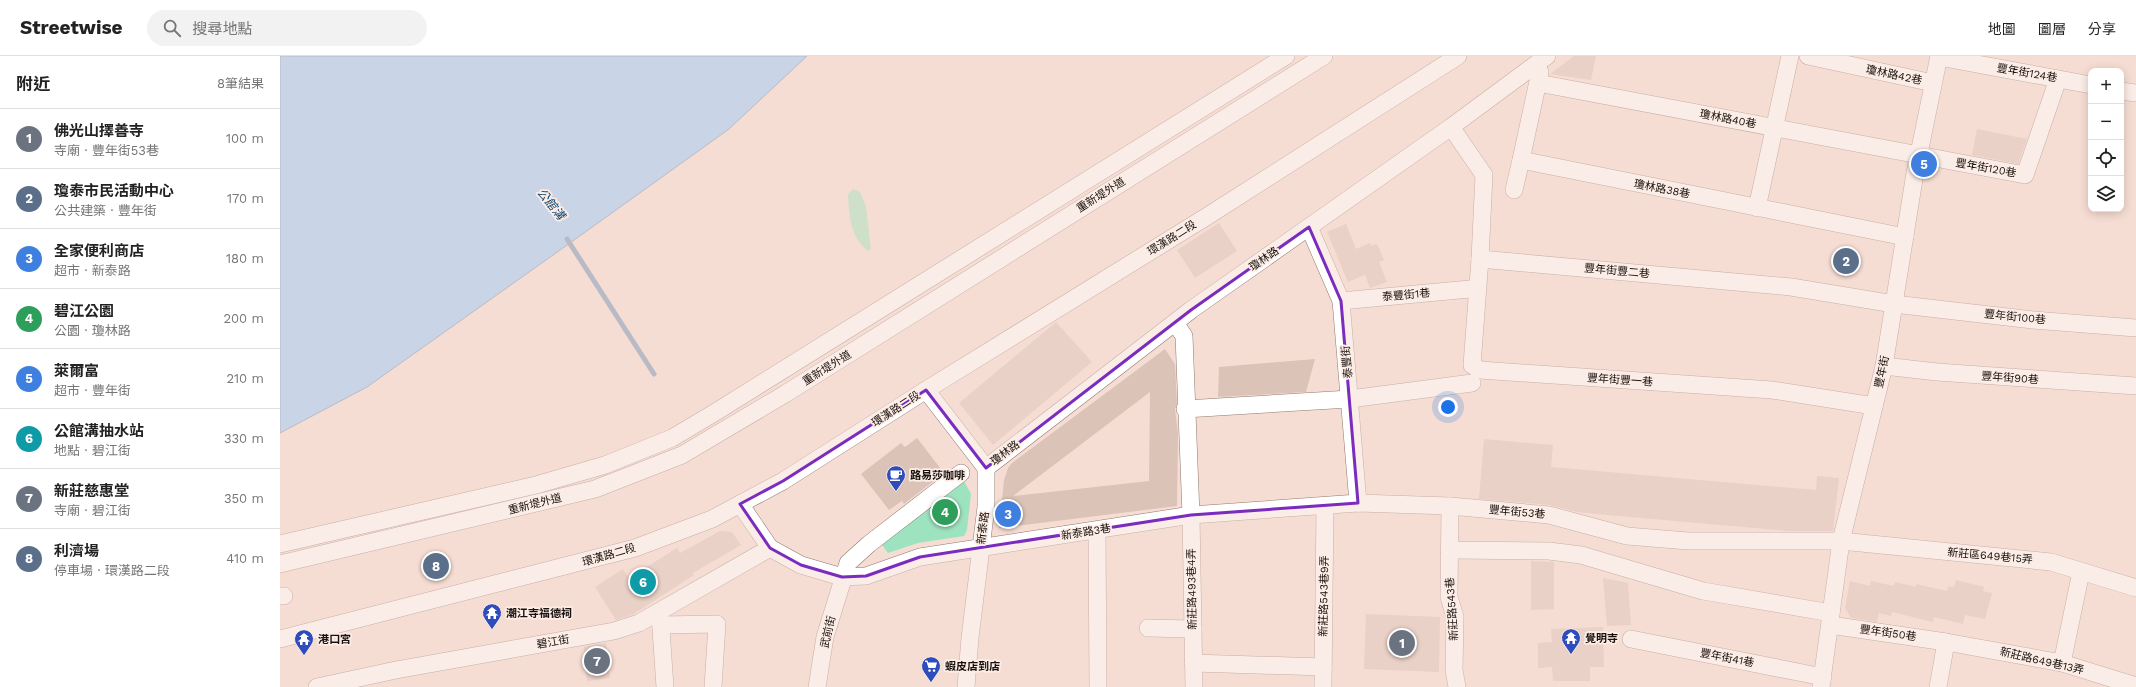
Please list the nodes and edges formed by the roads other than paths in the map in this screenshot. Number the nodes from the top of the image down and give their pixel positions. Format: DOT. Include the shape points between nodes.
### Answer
graph roads {
  1 [pos="1286,56"];
  2 [pos="1324,56"];
  3 [pos="1458,56"];
  4 [pos="1790,56"];
  5 [pos="1808,56"];
  6 [pos="1939,56"];
  7 [pos="1545,57"];
  8 [pos="2058,79"];
  9 [pos="1538,83"];
  10 [pos="1933,83"];
  11 [pos="2088,84"];
  12 [pos="2124,92"];
  13 [pos="2136,94"];
  14 [pos="1451,127"];
  15 [pos="1774,128"];
  16 [pos="1918,156"];
  17 [pos="1521,160"];
  18 [pos="1514,190"];
  19 [pos="1758,208"];
  20 [pos="1309,227"];
  21 [pos="1905,237"];
  22 [pos="1480,259"];
  23 [pos="1470,289"];
  24 [pos="1341,301"];
  25 [pos="1894,304"];
  26 [pos="1175,323"];
  27 [pos="2136,328"];
  28 [pos="1884,366"];
  29 [pos="1472,383"];
  30 [pos="2136,386"];
  31 [pos="926,390"];
  32 [pos="1350,399"];
  33 [pos="1874,406"];
  34 [pos="1186,409"];
  35 [pos="986,468"];
  36 [pos="962,473"];
  37 [pos="1358,503"];
  38 [pos="740,504"];
  39 [pos="1325,506"];
  40 [pos="1450,506"];
  41 [pos="1191,515"];
  42 [pos="1097,530"];
  43 [pos="1841,541"];
  44 [pos="280,544"];
  45 [pos="770,548"];
  46 [pos="981,548"];
  47 [pos="1449,550"];
  48 [pos="280,564"];
  49 [pos="2081,572"];
  50 [pos="842,577"];
  51 [pos="2136,588"];
  52 [pos="660,618"];
  53 [pos="1831,619"];
  54 [pos="1148,628"];
  55 [pos="1193,628"];
  56 [pos="1631,639"];
  57 [pos="280,640"];
  58 [pos="1946,642"];
  59 [pos="1194,663"];
  60 [pos="2062,663"];
  61 [pos="1323,667"];
  62 [pos="1822,682"];
  63 [pos="2136,686"];
  64 [pos="318,687"];
  65 [pos="665,687"];
  66 [pos="713,687"];
  67 [pos="818,687"];
  68 [pos="966,687"];
  69 [pos="1098,687"];
  70 [pos="1194,687"];
  71 [pos="1323,687"];
  72 [pos="1457,687"];
  73 [pos="1938,687"];
  1 -- 44 [label="street, 重新堤外道" via="672,438 604,465 536,485"];
  2 -- 48 [label="street, 重新堤外道" via="785,394 682,455 595,489"];
  3 -- 31 [label="street, 環漢路二段" via="1206,217"];
  4 -- 15 [label="street"];
  5 -- 10 [label="street, 瓊林路42巷"];
  6 -- 8 [label="street, 豐年街124巷"];
  6 -- 10 [label="street, 豐年街"];
  7 -- 9 [label="street"];
  7 -- 14 [label="street, 瓊林路"];
  8 -- 11 [label="street, 豐年街124巷"];
  8 -- 16 [label="street, 豐年街120巷" via="2025,175"];
  9 -- 15 [label="street, 瓊林路40巷"];
  9 -- 17 [label="street"];
  10 -- 16 [label="street, 豐年街"];
  12 -- 13 [label="street"];
  14 -- 20 [label="street, 瓊林路"];
  14 -- 22 [label="street" via="1484,174"];
  15 -- 16 [label="street, 瓊林路40巷"];
  15 -- 19 [label="street"];
  16 -- 21 [label="street, 豐年街"];
  17 -- 18 [label="street"];
  17 -- 19 [label="street, 瓊林路38巷"];
  19 -- 21 [label="street, 瓊林路38巷"];
  20 -- 24 [label="street, 泰豐街"];
  20 -- 26 [label="street, 瓊林路"];
  21 -- 25 [label="street, 豐年街"];
  22 -- 25 [label="street, 豐年街豐二巷" via="1791,287"];
  22 -- 33 [label="street, 豐年街豐一巷" via="1472,365 1480,370 1772,390"];
  23 -- 24 [label="street, 泰豐街1巷"];
  24 -- 32 [label="street, 泰豐街"];
  25 -- 27 [label="street, 豐年街100巷" via="2033,320"];
  25 -- 28 [label="street, 豐年街"];
  26 -- 34 [label="street, 新莊路493巷4弄" via="1184,336"];
  26 -- 35 [label="street, 瓊林路"];
  28 -- 30 [label="street, 豐年街90巷"];
  28 -- 33 [label="street, 豐年街"];
  29 -- 32 [label="street"];
  31 -- 35 [label="street"];
  31 -- 38 [label="street, 環漢路二段" via="783,481"];
  32 -- 34 [label="street"];
  32 -- 37 [label="street, 泰豐街"];
  33 -- 43 [label="street, 豐年街"];
  34 -- 41 [label="street, 新莊路493巷4弄"];
  35 -- 46 [label="street, 新泰路" via="986,507"];
  36 -- 50 [label="street" via="869,544 848,563"];
  37 -- 39 [label="street, 豐年街53巷"];
  37 -- 40 [label="street, 豐年街53巷"];
  38 -- 45 [label="street"];
  38 -- 57 [label="street, 環漢路二段" via="712,520 635,548"];
  39 -- 41 [label="street, 豐年街53巷"];
  39 -- 61 [label="street, 新莊路543巷9弄"];
  40 -- 43 [label="street, 豐年街53巷" via="1549,515 1634,536 1688,541"];
  40 -- 47 [label="street, 新莊路543巷"];
  41 -- 42 [label="street, 新泰路3巷"];
  41 -- 55 [label="street, 新莊路493巷4弄"];
  42 -- 46 [label="street, 新泰路3巷"];
  42 -- 69 [label="street"];
  43 -- 49 [label="street, 新莊區649巷15弄" via="2051,562"];
  43 -- 53 [label="street, 豐年街"];
  45 -- 50 [label="street, 新泰路3巷" via="801,565"];
  45 -- 52 [label="street, 碧江街"];
  46 -- 50 [label="street, 新泰路3巷" via="920,557 866,576"];
  46 -- 68 [label="street, 新泰路"];
  47 -- 53 [label="street" via="1549,551 1581,556 1704,591"];
  47 -- 72 [label="street, 新莊路543巷" via="1449,597 1455,617 1454,670"];
  49 -- 51 [label="street, 新莊區649巷15弄"];
  49 -- 60 [label="street"];
  50 -- 67 [label="street, 武前街" via="825,637"];
  52 -- 64 [label="street, 碧江街" via="614,631 396,670"];
  52 -- 65 [label="street"];
  52 -- 66 [label="street" via="717,624"];
  53 -- 58 [label="street, 豐年街50巷"];
  53 -- 62 [label="street, 豐年街"];
  54 -- 55 [label="street"];
  55 -- 59 [label="street, 新莊路493巷4弄"];
  56 -- 62 [label="street, 豐年街41巷"];
  58 -- 60 [label="street, 新莊路649巷13弄"];
  58 -- 73 [label="street"];
  59 -- 61 [label="street"];
  59 -- 70 [label="street, 新莊路493巷4弄"];
  60 -- 63 [label="street, 新莊路649巷13弄"];
  61 -- 71 [label="street, 新莊路543巷9弄"];
}
